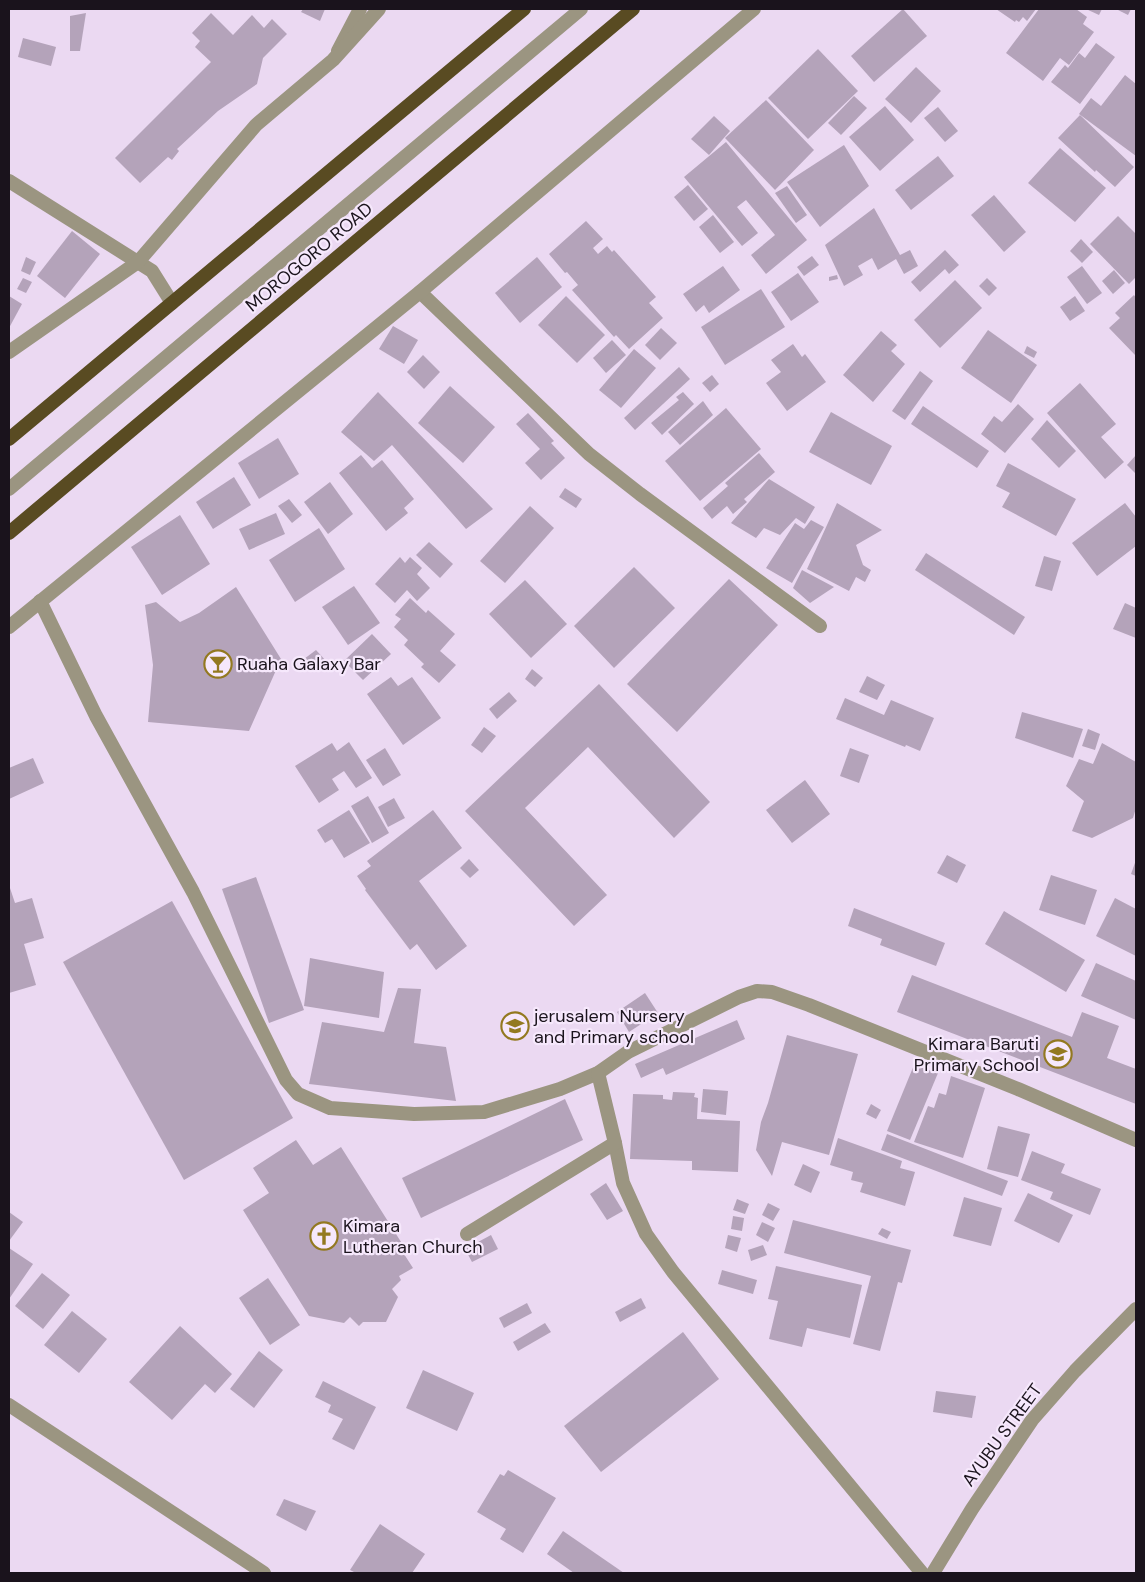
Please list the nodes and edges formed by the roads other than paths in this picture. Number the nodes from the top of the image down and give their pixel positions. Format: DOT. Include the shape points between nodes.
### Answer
graph roads {
  1 [pos="360,9"];
  2 [pos="379,9"];
  3 [pos="524,9"];
  4 [pos="581,9"];
  5 [pos="632,9"];
  6 [pos="754,9"];
  7 [pos="333,60"];
  8 [pos="9,181"];
  9 [pos="138,262"];
  10 [pos="420,292"];
  11 [pos="172,303"];
  12 [pos="9,352"];
  13 [pos="9,439"];
  14 [pos="9,489"];
  15 [pos="9,533"];
  16 [pos="40,601"];
  17 [pos="820,626"];
  18 [pos="9,627"];
  19 [pos="598,1073"];
  20 [pos="1136,1140"];
  21 [pos="615,1142"];
  22 [pos="468,1234"];
  23 [pos="1136,1309"];
  24 [pos="9,1405"];
  25 [pos="264,1573"];
  26 [pos="922,1573"];
  27 [pos="933,1573"];
  1 -- 7 [label="street"];
  2 -- 7 [label="street"];
  3 -- 11 [label="highway"];
  4 -- 14 [label="street, MOROGORO ROAD"];
  5 -- 15 [label="highway, MOROGORO ROAD"];
  6 -- 10 [label="street"];
  7 -- 9 [label="street" via="256,125"];
  8 -- 9 [label="street"];
  9 -- 11 [label="street" via="152,271"];
  9 -- 12 [label="street"];
  10 -- 16 [label="street"];
  10 -- 17 [label="street" via="589,454"];
  11 -- 13 [label="highway"];
  16 -- 18 [label="street"];
  16 -- 19 [label="street" via="96,716 193,892 286,1080 298,1094 330,1108 414,1114 484,1112 560,1090"];
  19 -- 20 [label="street" via="628,1052 739,997 757,991 772,992 1018,1088"];
  19 -- 21 [label="street"];
  21 -- 22 [label="street"];
  21 -- 26 [label="street" via="623,1183 646,1234 673,1272"];
  23 -- 27 [label="street, AYUBU STREET" via="1032,1420"];
  24 -- 25 [label="street"];
}
